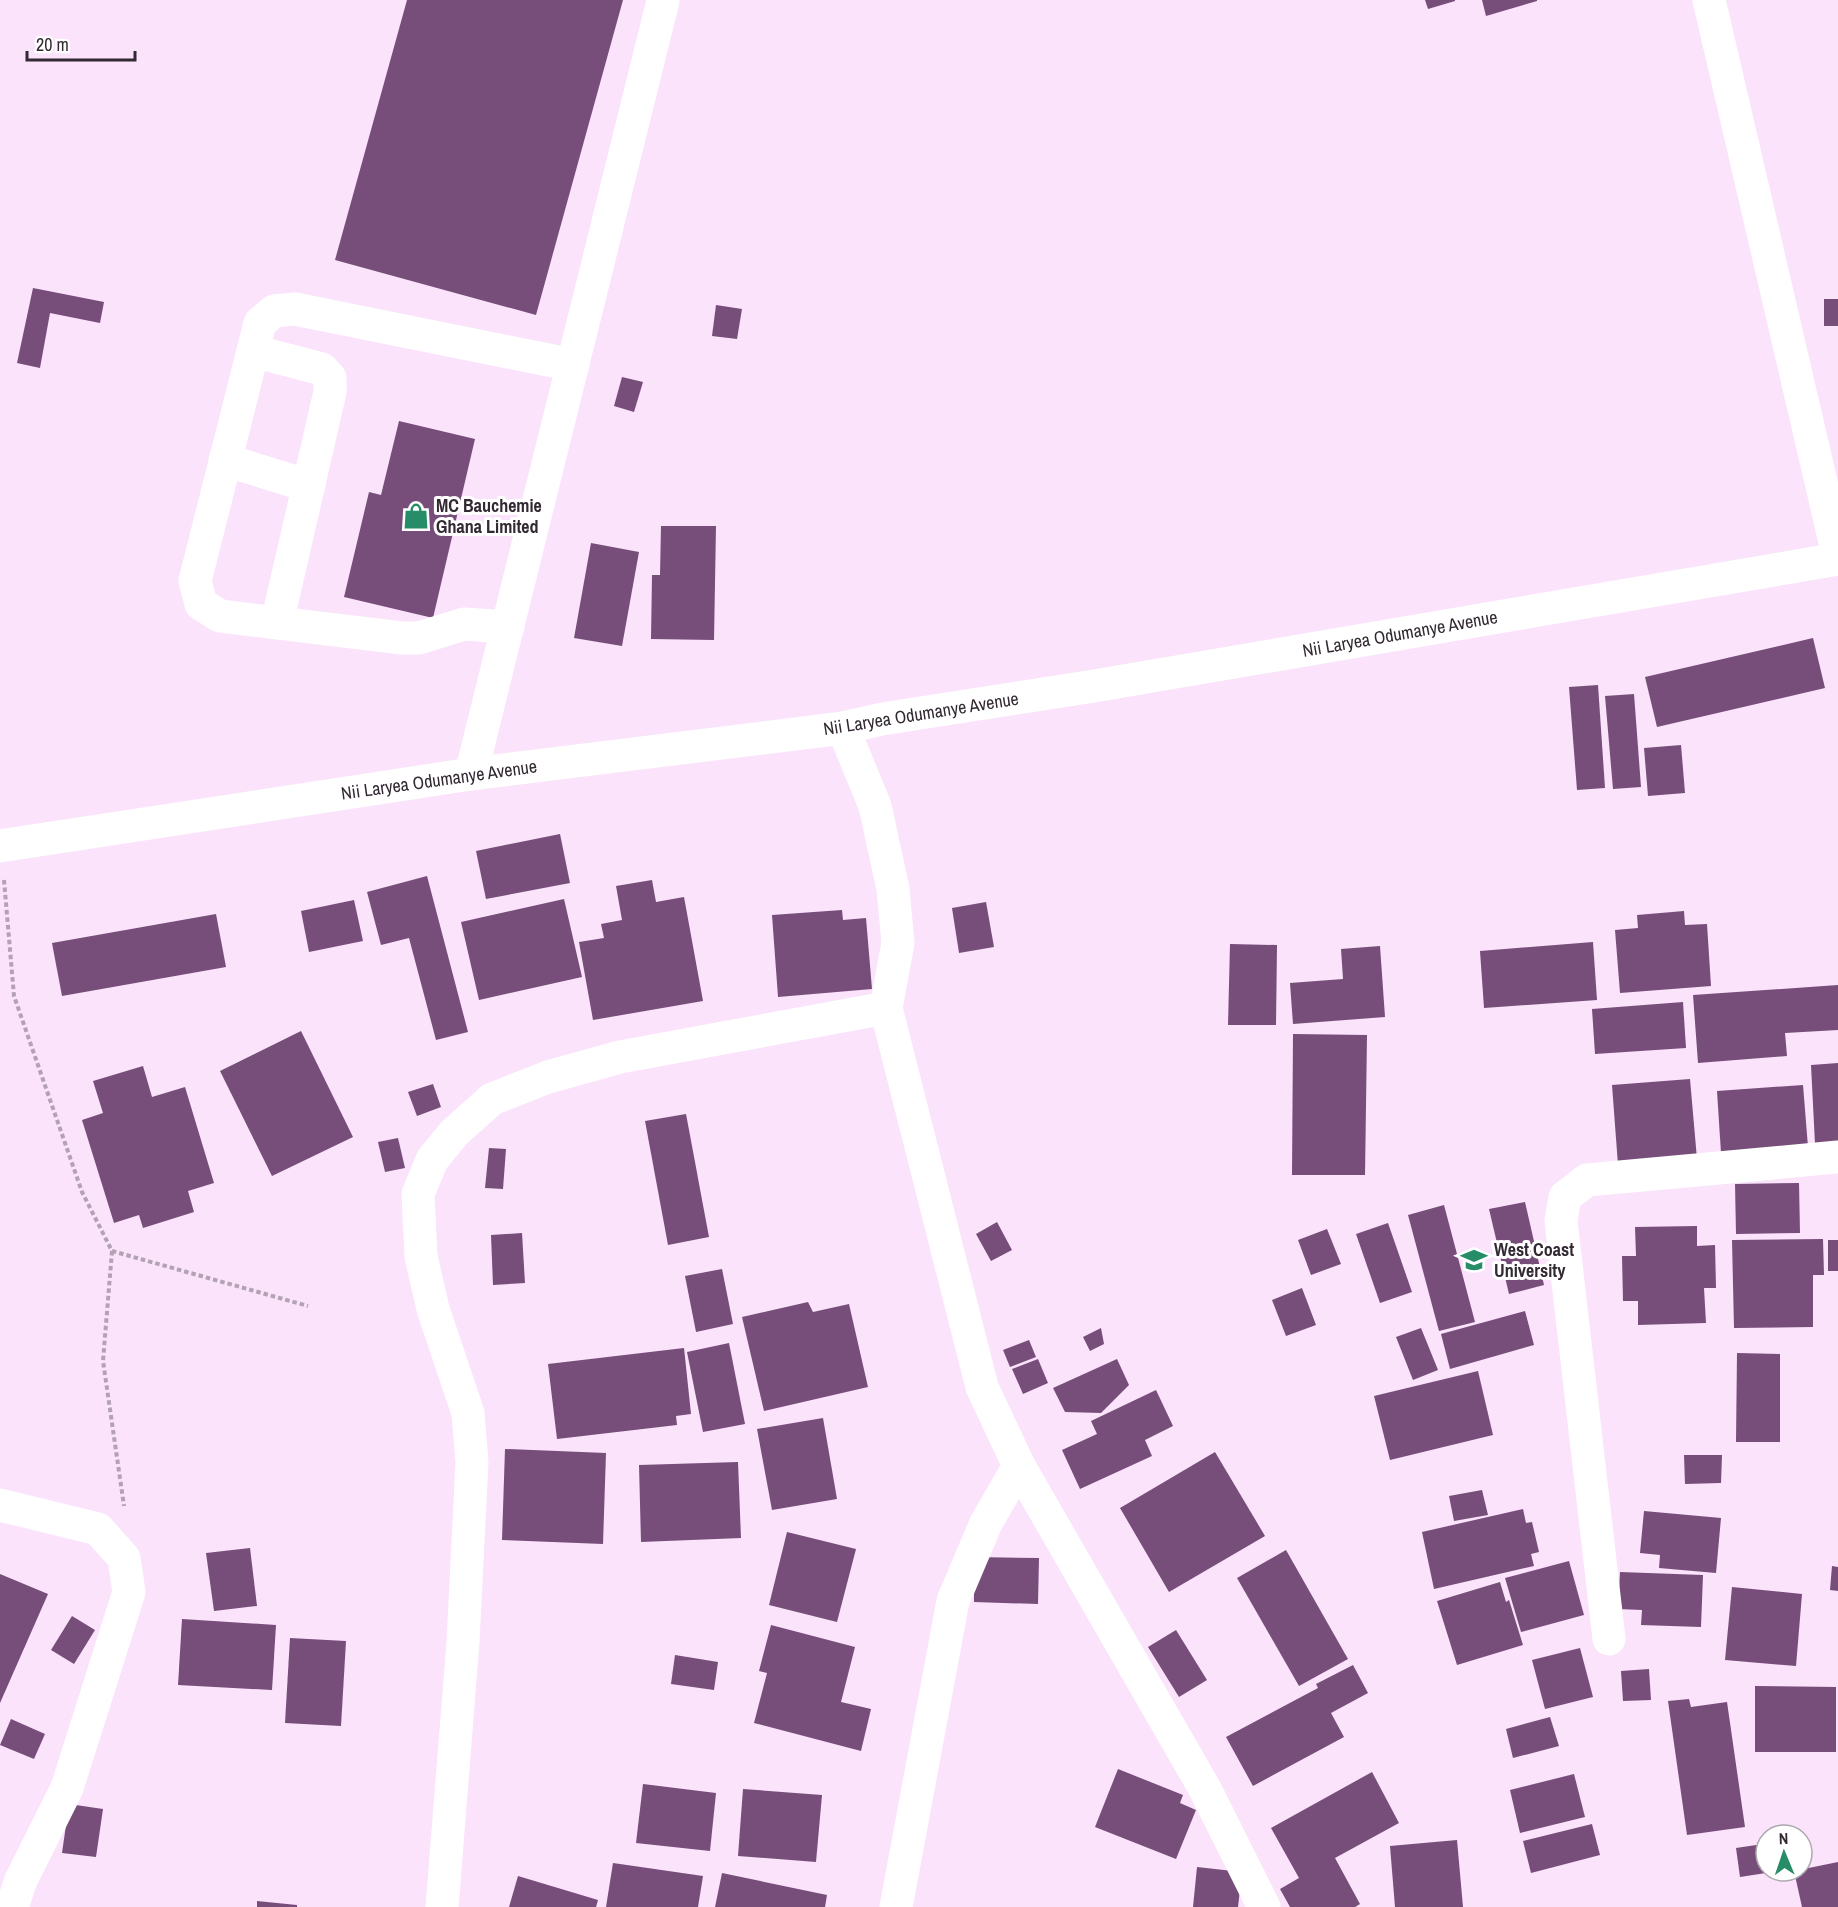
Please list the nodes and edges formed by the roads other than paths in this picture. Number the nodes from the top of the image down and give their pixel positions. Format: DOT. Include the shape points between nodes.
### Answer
graph roads {
  1 [pos="1709,0"];
  2 [pos="663,1"];
  3 [pos="253,351"];
  4 [pos="573,365"];
  5 [pos="225,460"];
  6 [pos="309,486"];
  7 [pos="1838,557"];
  8 [pos="278,623"];
  9 [pos="508,627"];
  10 [pos="843,728"];
  11 [pos="471,774"];
  12 [pos="1,846"];
  13 [pos="886,1008"];
  14 [pos="1838,1157"];
  15 [pos="1019,1466"];
  16 [pos="0,1505"];
  17 [pos="1609,1639"];
  18 [pos="12,1907"];
  19 [pos="442,1907"];
  20 [pos="896,1907"];
  21 [pos="1264,1907"];
  1 -- 7 [label="street"];
  2 -- 4 [label="street"];
  3 -- 4 [label="street" via="260,323 274,311 295,309"];
  3 -- 5 [label="street"];
  3 -- 6 [label="street" via="322,369 330,378"];
  4 -- 9 [label="street"];
  5 -- 6 [label="street"];
  5 -- 8 [label="street" via="195,580 201,604 220,616"];
  6 -- 8 [label="street"];
  7 -- 10 [label="street, Nii Laryea Odumanye Avenue"];
  8 -- 9 [label="street" via="402,638 419,638 464,624"];
  9 -- 11 [label="street"];
  10 -- 11 [label="street, Nii Laryea Odumanye Avenue"];
  10 -- 13 [label="street" via="875,806 893,889 898,943"];
  11 -- 12 [label="street, Nii Laryea Odumanye Avenue"];
  13 -- 15 [label="street" via="982,1387"];
  13 -- 19 [label="street" via="620,1057 548,1077 492,1100 454,1132 432,1160 418,1194 421,1256 433,1309 468,1413 472,1462 463,1642"];
  14 -- 17 [label="street" via="1587,1180 1564,1197 1561,1221"];
  15 -- 20 [label="street" via="986,1523 953,1601"];
  15 -- 21 [label="street" via="1205,1789"];
  16 -- 18 [label="street" via="98,1529 124,1558 129,1592 66,1788"];
}
